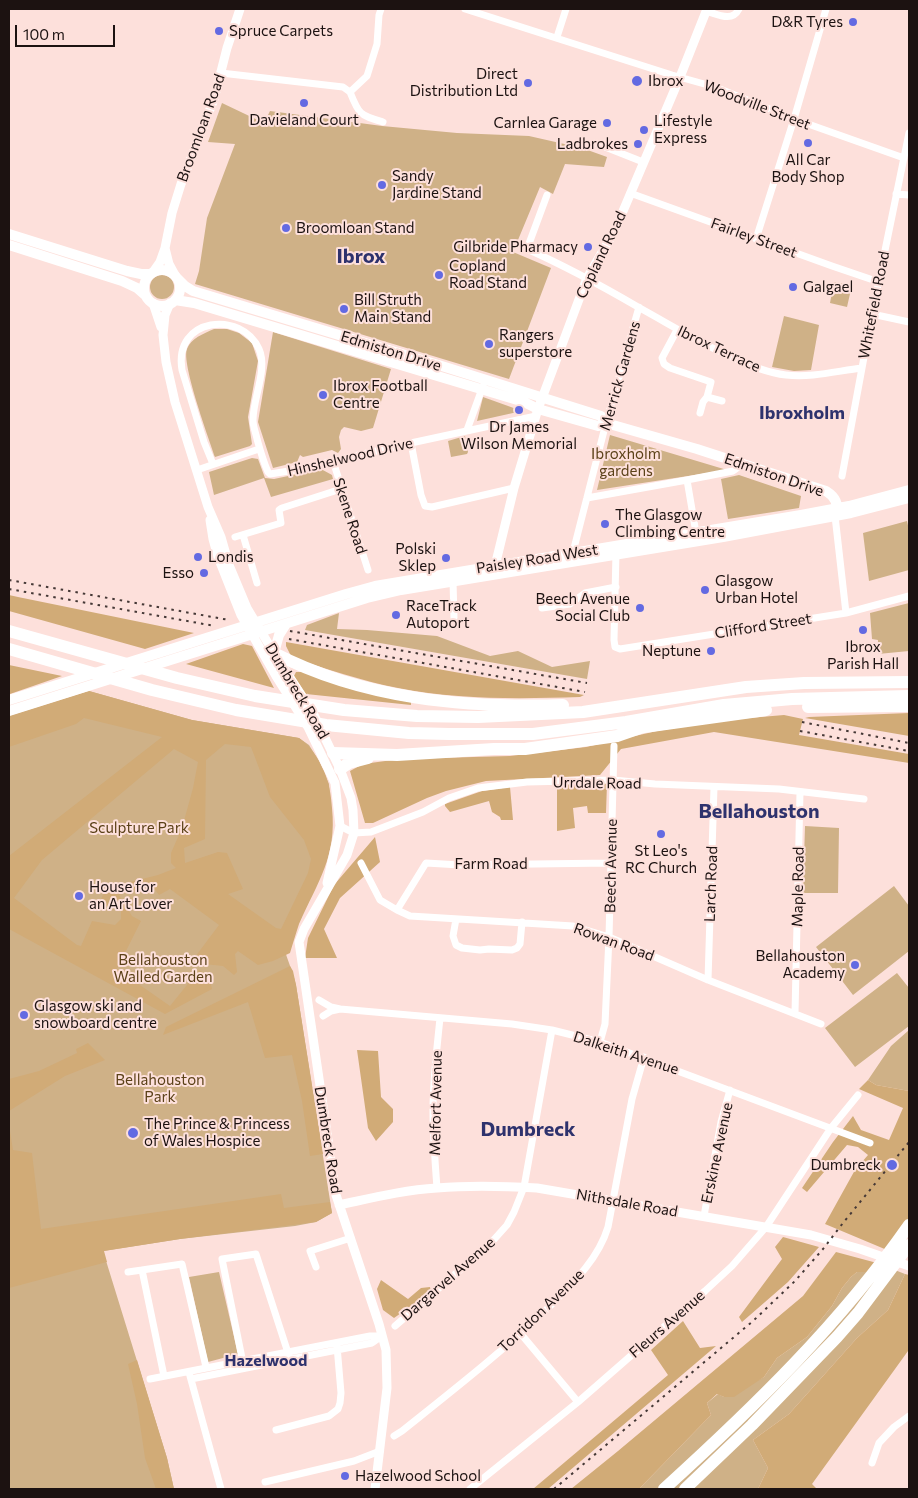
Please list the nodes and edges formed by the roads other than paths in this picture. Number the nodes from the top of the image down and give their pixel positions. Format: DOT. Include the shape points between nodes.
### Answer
graph roads {
  1 [pos="240,9"];
  2 [pos="381,9"];
  3 [pos="465,9"];
  4 [pos="566,9"];
  5 [pos="739,9"];
  6 [pos="826,9"];
  7 [pos="706,10"];
  8 [pos="557,37"];
  9 [pos="221,73"];
  10 [pos="680,77"];
  11 [pos="350,92"];
  12 [pos="794,119"];
  13 [pos="383,122"];
  14 [pos="909,133"];
  15 [pos="596,143"];
  16 [pos="904,158"];
  17 [pos="643,162"];
  18 [pos="630,193"];
  19 [pos="896,194"];
  20 [pos="547,195"];
  21 [pos="909,195"];
  22 [pos="9,234"];
  23 [pos="756,239"];
  24 [pos="9,245"];
  25 [pos="165,248"];
  26 [pos="152,273"];
  27 [pos="176,277"];
  28 [pos="587,278"];
  29 [pos="879,282"];
  30 [pos="145,295"];
  31 [pos="173,302"];
  32 [pos="153,303"];
  33 [pos="639,307"];
  34 [pos="872,314"];
  35 [pos="909,322"];
  36 [pos="677,330"];
  37 [pos="163,335"];
  38 [pos="862,368"];
  39 [pos="486,379"];
  40 [pos="482,390"];
  41 [pos="707,397"];
  42 [pos="542,398"];
  43 [pos="722,401"];
  44 [pos="537,412"];
  45 [pos="700,413"];
  46 [pos="606,423"];
  47 [pos="468,430"];
  48 [pos="411,443"];
  49 [pos="259,449"];
  50 [pos="333,462"];
  51 [pos="213,464"];
  52 [pos="743,464"];
  53 [pos="197,470"];
  54 [pos="842,476"];
  55 [pos="687,480"];
  56 [pos="514,488"];
  57 [pos="342,489"];
  58 [pos="909,490"];
  59 [pos="587,498"];
  60 [pos="909,498"];
  61 [pos="836,512"];
  62 [pos="696,533"];
  63 [pos="243,535"];
  64 [pos="235,538"];
  65 [pos="616,550"];
  66 [pos="572,557"];
  67 [pos="364,558"];
  68 [pos="355,561"];
  69 [pos="495,566"];
  70 [pos="368,570"];
  71 [pos="453,581"];
  72 [pos="257,583"];
  73 [pos="616,586"];
  74 [pos="909,596"];
  75 [pos="542,608"];
  76 [pos="846,613"];
  77 [pos="454,618"];
  78 [pos="9,623"];
  79 [pos="286,624"];
  80 [pos="254,628"];
  81 [pos="9,631"];
  82 [pos="201,644"];
  83 [pos="9,648"];
  84 [pos="274,653"];
  85 [pos="9,656"];
  86 [pos="65,665"];
  87 [pos="299,666"];
  88 [pos="289,675"];
  89 [pos="177,678"];
  90 [pos="909,678"];
  91 [pos="888,682"];
  92 [pos="909,682"];
  93 [pos="283,687"];
  94 [pos="909,696"];
  95 [pos="9,700"];
  96 [pos="662,700"];
  97 [pos="909,706"];
  98 [pos="9,711"];
  99 [pos="644,727"];
  100 [pos="533,734"];
  101 [pos="614,746"];
  102 [pos="326,750"];
  103 [pos="382,754"];
  104 [pos="340,769"];
  105 [pos="612,780"];
  106 [pos="714,787"];
  107 [pos="800,792"];
  108 [pos="864,799"];
  109 [pos="340,826"];
  110 [pos="354,833"];
  111 [pos="361,863"];
  112 [pos="610,863"];
  113 [pos="325,890"];
  114 [pos="397,910"];
  115 [pos="456,919"];
  116 [pos="522,922"];
  117 [pos="609,937"];
  118 [pos="708,980"];
  119 [pos="320,1000"];
  120 [pos="340,1009"];
  121 [pos="795,1013"];
  122 [pos="322,1016"];
  123 [pos="440,1018"];
  124 [pos="821,1024"];
  125 [pos="552,1030"];
  126 [pos="600,1042"];
  127 [pos="644,1057"];
  128 [pos="730,1090"];
  129 [pos="858,1095"];
  130 [pos="831,1128"];
  131 [pos="870,1143"];
  132 [pos="524,1187"];
  133 [pos="437,1188"];
  134 [pos="614,1201"];
  135 [pos="339,1206"];
  136 [pos="704,1216"];
  137 [pos="909,1225"];
  138 [pos="766,1228"];
  139 [pos="351,1238"];
  140 [pos="909,1245"];
  141 [pos="909,1266"];
  142 [pos="316,1267"];
  143 [pos="142,1270"];
  144 [pos="128,1272"];
  145 [pos="395,1326"];
  146 [pos="521,1334"];
  147 [pos="382,1336"];
  148 [pos="813,1345"];
  149 [pos="337,1347"];
  150 [pos="289,1356"];
  151 [pos="243,1360"];
  152 [pos="206,1367"];
  153 [pos="244,1368"];
  154 [pos="189,1371"];
  155 [pos="164,1376"];
  156 [pos="150,1379"];
  157 [pos="191,1379"];
  158 [pos="578,1402"];
  159 [pos="909,1416"];
  160 [pos="276,1430"];
  161 [pos="394,1436"];
  162 [pos="380,1451"];
  163 [pos="872,1463"];
  164 [pos="710,1466"];
  165 [pos="265,1482"];
  166 [pos="221,1489"];
  167 [pos="375,1489"];
  168 [pos="380,1489"];
  169 [pos="470,1489"];
  170 [pos="656,1489"];
  171 [pos="664,1489"];
  172 [pos="685,1489"];
  173 [pos="689,1489"];
  1 -- 9 [label="main road, Broomloan Road"];
  2 -- 11 [label="street" via="377,44 367,76"];
  3 -- 8 [label="street, Woodville Street"];
  4 -- 8 [label="street"];
  5 -- 7 [label="street" via="729,17"];
  6 -- 12 [label="street"];
  7 -- 10 [label="main road, Copland Road"];
  8 -- 10 [label="street, Woodville Street"];
  9 -- 11 [label="street" via="344,87"];
  9 -- 25 [label="main road, Broomloan Road" via="176,200"];
  10 -- 12 [label="street, Woodville Street" via="715,87"];
  10 -- 17 [label="main road, Copland Road"];
  11 -- 13 [label="street" via="357,110 364,116"];
  12 -- 16 [label="street, Woodville Street"];
  12 -- 23 [label="street"];
  14 -- 16 [label="street, Whitefield Road"];
  15 -- 17 [label="street"];
  16 -- 19 [label="street, Whitefield Road"];
  17 -- 18 [label="main road, Copland Road"];
  18 -- 23 [label="street, Fairley Street"];
  18 -- 28 [label="main road, Copland Road" via="615,230"];
  19 -- 21 [label="street"];
  19 -- 29 [label="street, Whitefield Road"];
  20 -- 28 [label="street, Ibrox Terrace" via="527,249"];
  22 -- 26 [label="main road" via="127,271"];
  23 -- 29 [label="street, Fairley Street"];
  24 -- 30 [label="main road" via="122,281"];
  25 -- 26 [label="main road, Broomloan Road"];
  25 -- 27 [label="main road"];
  26 -- 27 [label="main road" via="161,270"];
  26 -- 30 [label="main road" via="144,283"];
  27 -- 31 [label="main road" via="180,289"];
  27 -- 39 [label="main road, Edmiston Drive" via="192,291"];
  28 -- 33 [label="street, Ibrox Terrace"];
  28 -- 42 [label="main road, Copland Road"];
  29 -- 34 [label="street, Whitefield Road"];
  30 -- 32 [label="main road"];
  31 -- 32 [label="main road"];
  31 -- 37 [label="main road" via="165,315"];
  31 -- 40 [label="main road, Edmiston Drive" via="194,303"];
  32 -- 37 [label="main road"];
  33 -- 36 [label="street, Ibrox Terrace"];
  33 -- 46 [label="street, Merrick Gardens"];
  34 -- 35 [label="street"];
  34 -- 38 [label="street, Whitefield Road"];
  36 -- 38 [label="street, Ibrox Terrace" via="728,356 777,374 802,376"];
  36 -- 41 [label="street" via="662,358 664,364 711,382"];
  37 -- 53 [label="main road" via="170,382"];
  38 -- 54 [label="street, Whitefield Road"];
  39 -- 40 [label="street"];
  39 -- 42 [label="main road, Edmiston Drive"];
  40 -- 44 [label="main road, Edmiston Drive" via="524,402"];
  40 -- 47 [label="street"];
  41 -- 43 [label="street"];
  41 -- 45 [label="street"];
  42 -- 44 [label="main road, Copland Road"];
  42 -- 46 [label="main road, Edmiston Drive" via="601,416"];
  44 -- 46 [label="main road, Edmiston Drive" via="598,426"];
  44 -- 47 [label="street, Hinshelwood Drive"];
  44 -- 56 [label="main road, Copland Road"];
  46 -- 52 [label="main road, Edmiston Drive"];
  46 -- 59 [label="street, Merrick Gardens"];
  47 -- 48 [label="street, Hinshelwood Drive"];
  48 -- 50 [label="street, Hinshelwood Drive"];
  48 -- 56 [label="street" via="421,495 428,507"];
  49 -- 50 [label="street, Hinshelwood Drive" via="270,474"];
  49 -- 51 [label="street"];
  49 -- 51 [label="street, Hinshelwood Drive" via="253,420 262,363 260,350 237,328 208,325 196,331 185,343 181,366"];
  50 -- 57 [label="street, Skene Road"];
  51 -- 53 [label="street"];
  52 -- 55 [label="street" via="733,471"];
  52 -- 61 [label="main road, Edmiston Drive" via="826,491 836,500"];
  53 -- 80 [label="main road" via="218,557 227,581"];
  55 -- 59 [label="street"];
  55 -- 62 [label="street"];
  56 -- 69 [label="main road, Copland Road"];
  57 -- 63 [label="street" via="282,508 281,523"];
  57 -- 67 [label="street, Skene Road"];
  58 -- 61 [label="main road, Paisley Road West"];
  59 -- 66 [label="street, Merrick Gardens"];
  60 -- 61 [label="main road, Paisley Road West"];
  61 -- 62 [label="main road, Paisley Road West"];
  61 -- 65 [label="main road, Paisley Road West" via="723,537"];
  61 -- 76 [label="street"];
  62 -- 65 [label="main road, Paisley Road West"];
  63 -- 64 [label="street"];
  63 -- 72 [label="street"];
  65 -- 66 [label="main road, Paisley Road West"];
  65 -- 73 [label="street"];
  66 -- 69 [label="main road, Paisley Road West"];
  66 -- 71 [label="main road, Paisley Road West"];
  67 -- 68 [label="street"];
  67 -- 70 [label="street, Skene Road"];
  69 -- 80 [label="main road, Paisley Road West" via="375,586"];
  71 -- 77 [label="street"];
  71 -- 79 [label="main road, Paisley Road West" via="384,594"];
  73 -- 75 [label="street" via="585,593 570,604"];
  73 -- 76 [label="street, Clifford Street" via="615,647 623,648"];
  74 -- 76 [label="street, Clifford Street"];
  78 -- 89 [label="highway"];
  79 -- 80 [label="main road, Paisley Road West"];
  79 -- 84 [label="main road"];
  80 -- 82 [label="main road, Paisley Road West"];
  80 -- 84 [label="main road, Dumbreck Road"];
  80 -- 93 [label="main road, Dumbreck Road"];
  81 -- 89 [label="highway"];
  82 -- 95 [label="main road"];
  82 -- 98 [label="main road"];
  83 -- 86 [label="highway"];
  84 -- 87 [label="highway"];
  84 -- 88 [label="main road, Dumbreck Road"];
  85 -- 86 [label="highway"];
  86 -- 100 [label="highway" via="204,703 316,724 433,734"];
  87 -- 88 [label="highway" via="294,667"];
  87 -- 96 [label="highway" via="405,697 446,702 553,706"];
  88 -- 93 [label="main road"];
  88 -- 102 [label="main road, Dumbreck Road" via="314,715"];
  89 -- 96 [label="highway" via="308,705 417,716 486,717 583,712"];
  90 -- 91 [label="highway"];
  91 -- 92 [label="highway"];
  91 -- 96 [label="highway" via="746,687"];
  93 -- 102 [label="main road, Dumbreck Road"];
  94 -- 100 [label="highway" via="792,699 724,705"];
  97 -- 99 [label="highway" via="752,710"];
  99 -- 100 [label="highway" via="589,735 555,737"];
  99 -- 103 [label="highway" via="617,736 525,749"];
  101 -- 105 [label="street, Beech Avenue"];
  102 -- 103 [label="highway"];
  102 -- 104 [label="main road, Dumbreck Road"];
  102 -- 109 [label="main road, Dumbreck Road" via="335,783"];
  103 -- 104 [label="highway"];
  104 -- 110 [label="main road, Dumbreck Road" via="351,798"];
  105 -- 106 [label="street, Urrdale Road"];
  105 -- 110 [label="street, Urrdale Road" via="527,782 478,788 371,832"];
  105 -- 112 [label="street, Beech Avenue"];
  106 -- 107 [label="street, Urrdale Road"];
  106 -- 118 [label="street, Larch Road"];
  107 -- 108 [label="street, Urrdale Road"];
  107 -- 121 [label="street, Maple Road"];
  109 -- 110 [label="street"];
  109 -- 113 [label="main road, Dumbreck Road"];
  110 -- 113 [label="main road, Dumbreck Road" via="347,855"];
  111 -- 114 [label="street, Rowan Road" via="380,900"];
  112 -- 114 [label="street, Farm Road" via="426,863"];
  112 -- 117 [label="street, Beech Avenue"];
  113 -- 135 [label="main road, Dumbreck Road" via="299,942"];
  114 -- 115 [label="street, Rowan Road" via="410,916"];
  115 -- 116 [label="street, Rowan Road"];
  115 -- 116 [label="street" via="456,945 480,950 517,948"];
  116 -- 117 [label="street, Rowan Road" via="573,926"];
  117 -- 118 [label="street, Rowan Road"];
  117 -- 126 [label="street, Beech Avenue" via="605,1024"];
  118 -- 121 [label="street, Rowan Road"];
  119 -- 120 [label="street, Dalkeith Avenue"];
  120 -- 122 [label="street, Dalkeith Avenue"];
  120 -- 123 [label="street, Dalkeith Avenue"];
  121 -- 124 [label="street, Rowan Road"];
  123 -- 125 [label="street, Dalkeith Avenue"];
  123 -- 133 [label="street, Melfort Avenue" via="433,1109"];
  125 -- 126 [label="street, Dalkeith Avenue"];
  125 -- 132 [label="street, Dargarvel Avenue"];
  126 -- 127 [label="street, Dalkeith Avenue"];
  127 -- 128 [label="street, Dalkeith Avenue"];
  127 -- 134 [label="street, Torridon Avenue" via="632,1099"];
  128 -- 130 [label="street, Dalkeith Avenue"];
  128 -- 136 [label="street, Erskine Avenue"];
  129 -- 130 [label="street, Fleurs Avenue"];
  130 -- 131 [label="street, Dalkeith Avenue"];
  130 -- 138 [label="street, Fleurs Avenue"];
  132 -- 133 [label="main road, Nithsdale Road"];
  132 -- 134 [label="main road, Nithsdale Road"];
  132 -- 145 [label="street, Dargarvel Avenue" via="514,1212 498,1236"];
  133 -- 135 [label="main road, Nithsdale Road"];
  134 -- 136 [label="main road, Nithsdale Road"];
  134 -- 146 [label="street, Torridon Avenue" via="606,1236 595,1256 572,1284"];
  135 -- 139 [label="main road, Dumbreck Road"];
  136 -- 138 [label="main road, Nithsdale Road"];
  137 -- 148 [label="highway" via="864,1286"];
  138 -- 141 [label="main road, Nithsdale Road" via="819,1237"];
  138 -- 158 [label="street, Fleurs Avenue" via="705,1291"];
  139 -- 142 [label="street" via="310,1251"];
  139 -- 147 [label="main road, Dumbreck Road"];
  140 -- 164 [label="highway" via="837,1337"];
  143 -- 144 [label="street"];
  143 -- 152 [label="street" via="182,1264"];
  143 -- 155 [label="street"];
  146 -- 158 [label="street"];
  146 -- 161 [label="street, Torridon Avenue"];
  147 -- 149 [label="street" via="372,1343"];
  147 -- 162 [label="main road, Dumbreck Road" via="387,1388"];
  148 -- 170 [label="highway"];
  148 -- 171 [label="highway"];
  149 -- 150 [label="street"];
  149 -- 160 [label="street" via="341,1394 338,1410 329,1416"];
  150 -- 151 [label="street"];
  150 -- 151 [label="street" via="256,1254 222,1260"];
  150 -- 153 [label="street"];
  151 -- 152 [label="street"];
  151 -- 153 [label="street"];
  152 -- 154 [label="street"];
  153 -- 157 [label="street"];
  154 -- 155 [label="street"];
  154 -- 157 [label="street"];
  155 -- 156 [label="street"];
  157 -- 166 [label="street"];
  158 -- 169 [label="street, Fleurs Avenue"];
  159 -- 163 [label="street" via="879,1443"];
  162 -- 165 [label="street" via="354,1461"];
  162 -- 167 [label="main road, Dumbreck Road"];
  162 -- 168 [label="main road, Dumbreck Road"];
  164 -- 172 [label="highway"];
  164 -- 173 [label="highway"];
}
